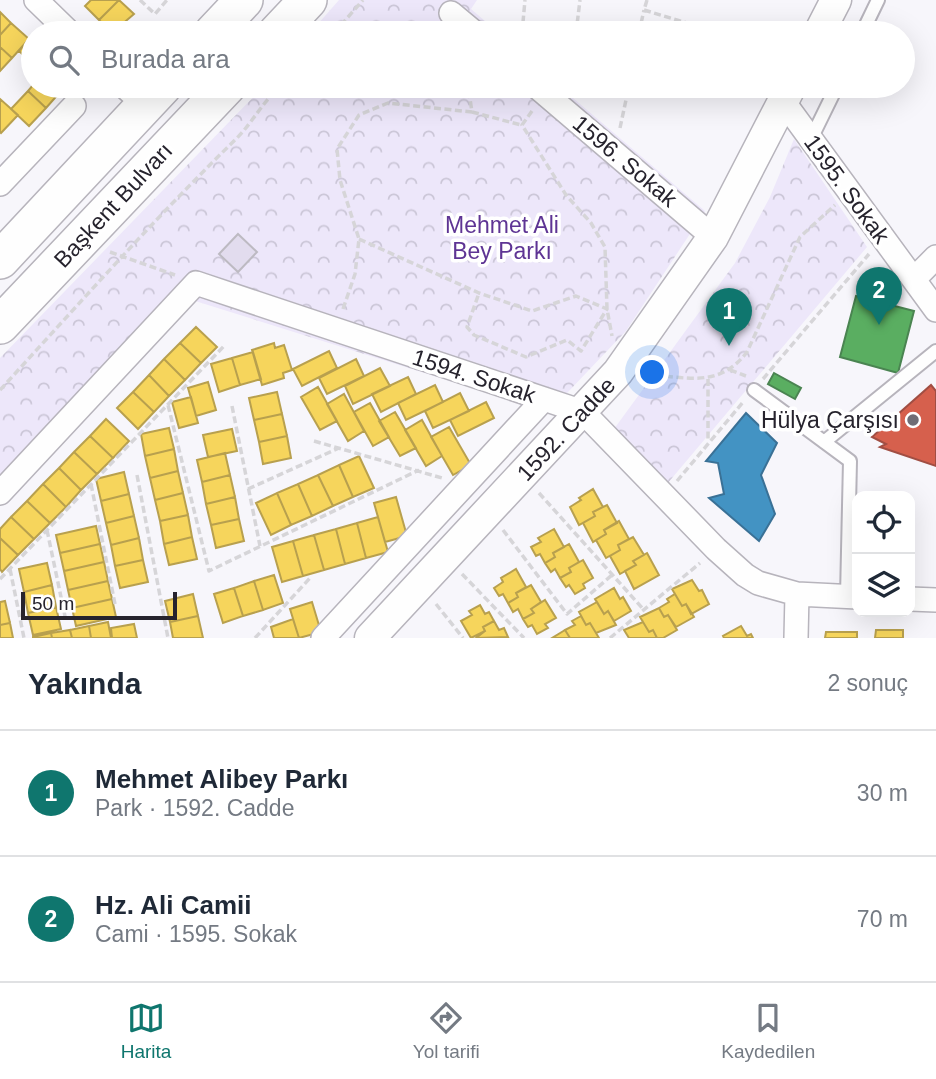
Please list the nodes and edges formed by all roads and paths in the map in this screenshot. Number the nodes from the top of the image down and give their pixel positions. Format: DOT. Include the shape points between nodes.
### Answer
graph roads {
  1 [pos="36,0"];
  2 [pos="140,0"];
  3 [pos="167,0"];
  4 [pos="244,0"];
  5 [pos="308,0"];
  6 [pos="363,0"];
  7 [pos="525,0"];
  8 [pos="580,0"];
  9 [pos="647,0"];
  10 [pos="836,0"];
  11 [pos="878,0"];
  12 [pos="644,10"];
  13 [pos="451,13"];
  14 [pos="58,21"];
  15 [pos="224,21"];
  16 [pos="288,21"];
  17 [pos="345,21"];
  18 [pos="461,21"];
  19 [pos="523,21"];
  20 [pos="577,21"];
  21 [pos="642,21"];
  22 [pos="679,21"];
  23 [pos="825,21"];
  24 [pos="868,21"];
  25 [pos="139,98"];
  26 [pos="216,98"];
  27 [pos="268,98"];
  28 [pos="470,98"];
  29 [pos="550,98"];
  30 [pos="626,98"];
  31 [pos="785,98"];
  32 [pos="789,98"];
  33 [pos="831,98"];
  34 [pos="74,106"];
  35 [pos="472,112"];
  36 [pos="522,125"];
  37 [pos="811,139"];
  38 [pos="615,153"];
  39 [pos="0,184"];
  40 [pos="713,237"];
  41 [pos="883,238"];
  42 [pos="359,239"];
  43 [pos="79,242"];
  44 [pos="123,256"];
  45 [pos="936,257"];
  46 [pos="0,260"];
  47 [pos="914,279"];
  48 [pos="196,283"];
  49 [pos="479,293"];
  50 [pos="936,310"];
  51 [pos="0,325"];
  52 [pos="336,330"];
  53 [pos="225,345"];
  54 [pos="936,351"];
  55 [pos="708,379"];
  56 [pos="0,390"];
  57 [pos="754,390"];
  58 [pos="544,399"];
  59 [pos="167,405"];
  60 [pos="232,406"];
  61 [pos="583,412"];
  62 [pos="314,441"];
  63 [pos="824,442"];
  64 [pos="708,444"];
  65 [pos="340,448"];
  66 [pos="419,470"];
  67 [pos="137,475"];
  68 [pos="523,476"];
  69 [pos="91,484"];
  70 [pos="464,485"];
  71 [pos="248,489"];
  72 [pos="0,493"];
  73 [pos="664,496"];
  74 [pos="489,511"];
  75 [pos="47,530"];
  76 [pos="260,546"];
  77 [pos="716,550"];
  78 [pos="446,557"];
  79 [pos="10,569"];
  80 [pos="612,575"];
  81 [pos="310,578"];
  82 [pos="0,579"];
  83 [pos="421,584"];
  84 [pos="797,594"];
  85 [pos="852,596"];
  86 [pos="915,599"];
  87 [pos="936,600"];
  88 [pos="115,604"];
  89 [pos="644,610"];
  90 [pos="66,621"];
  91 [pos="24,638"];
  92 [pos="168,638"];
  93 [pos="255,638"];
  94 [pos="323,638"];
  95 [pos="370,638"];
  96 [pos="463,638"];
  97 [pos="524,638"];
  98 [pos="610,638"];
  99 [pos="796,638"];
  1 -- 14 [label="street"];
  2 -- 3 [label="path" via="155,14"];
  4 -- 15 [label="main road"];
  5 -- 16 [label="main road"];
  6 -- 17 [label="path"];
  7 -- 19 [label="path"];
  8 -- 20 [label="path"];
  9 -- 12 [label="path"];
  10 -- 23 [label="street"];
  11 -- 24 [label="lane"];
  12 -- 21 [label="path"];
  12 -- 22 [label="path"];
  13 -- 18 [label="street"];
  25 -- 46 [label="main road, Başkent Bulvarı"];
  26 -- 43 [label="main road, Başkent Bulvarı"];
  27 -- 44 [label="path" via="247,127"];
  28 -- 35 [label="path"];
  29 -- 38 [label="street, 1596. Sokak"];
  30 -- 38 [label="path"];
  31 -- 40 [label="street, 1592. Cadde"];
  32 -- 37 [label="street, 1595. Sokak"];
  33 -- 37 [label="lane"];
  34 -- 39 [label="street"];
  35 -- 36 [label="path"];
  35 -- 42 [label="path" via="388,103 359,115 337,149 340,180"];
  37 -- 41 [label="street, 1595. Sokak"];
  38 -- 40 [label="street, 1596. Sokak"];
  40 -- 61 [label="street, 1592. Cadde" via="618,372"];
  41 -- 47 [label="street, 1595. Sokak"];
  41 -- 57 [label="path"];
  42 -- 49 [label="path"];
  42 -- 52 [label="path" via="355,274"];
  43 -- 44 [label="path"];
  43 -- 51 [label="main road, Başkent Bulvarı"];
  44 -- 48 [label="path"];
  44 -- 56 [label="path"];
  45 -- 47 [label="street"];
  47 -- 50 [label="street, 1595. Sokak"];
  48 -- 52 [label="street, 1594. Sokak"];
  48 -- 72 [label="street"];
  49 -- 49 [label="path" via="532,312 576,296 607,309 581,351 567,340 526,357 474,335 467,327"];
  52 -- 58 [label="street, 1594. Sokak"];
  53 -- 59 [label="path"];
  54 -- 63 [label="lane"];
  55 -- 64 [label="path"];
  57 -- 63 [label="lane"];
  57 -- 64 [label="path"];
  58 -- 61 [label="street, 1594. Sokak"];
  58 -- 70 [label="street"];
  59 -- 69 [label="path"];
  59 -- 76 [label="path" via="209,571"];
  60 -- 71 [label="path"];
  61 -- 68 [label="street, 1592. Cadde"];
  61 -- 73 [label="street, 1594. Sokak"];
  62 -- 65 [label="path"];
  63 -- 85 [label="lane" via="850,461"];
  64 -- 73 [label="path"];
  65 -- 66 [label="path"];
  65 -- 71 [label="path"];
  66 -- 70 [label="path"];
  66 -- 76 [label="path"];
  67 -- 92 [label="path"];
  68 -- 74 [label="street, 1592. Cadde"];
  68 -- 80 [label="path"];
  69 -- 75 [label="path"];
  69 -- 88 [label="path"];
  70 -- 94 [label="street"];
  71 -- 76 [label="path"];
  73 -- 77 [label="street, 1594. Sokak"];
  74 -- 78 [label="street, 1592. Cadde"];
  74 -- 80 [label="path" via="567,614"];
  75 -- 79 [label="path"];
  75 -- 90 [label="path"];
  77 -- 84 [label="street, 1594. Sokak" via="758,583"];
  77 -- 89 [label="path"];
  78 -- 83 [label="street, 1592. Cadde"];
  78 -- 97 [label="path"];
  79 -- 82 [label="path"];
  79 -- 91 [label="path"];
  80 -- 89 [label="path"];
  81 -- 93 [label="path"];
  83 -- 95 [label="street, 1592. Cadde"];
  83 -- 96 [label="path"];
  84 -- 85 [label="street, 1594. Sokak"];
  84 -- 99 [label="street"];
  86 -- 87 [label="street"];
  89 -- 98 [label="path"];
}
